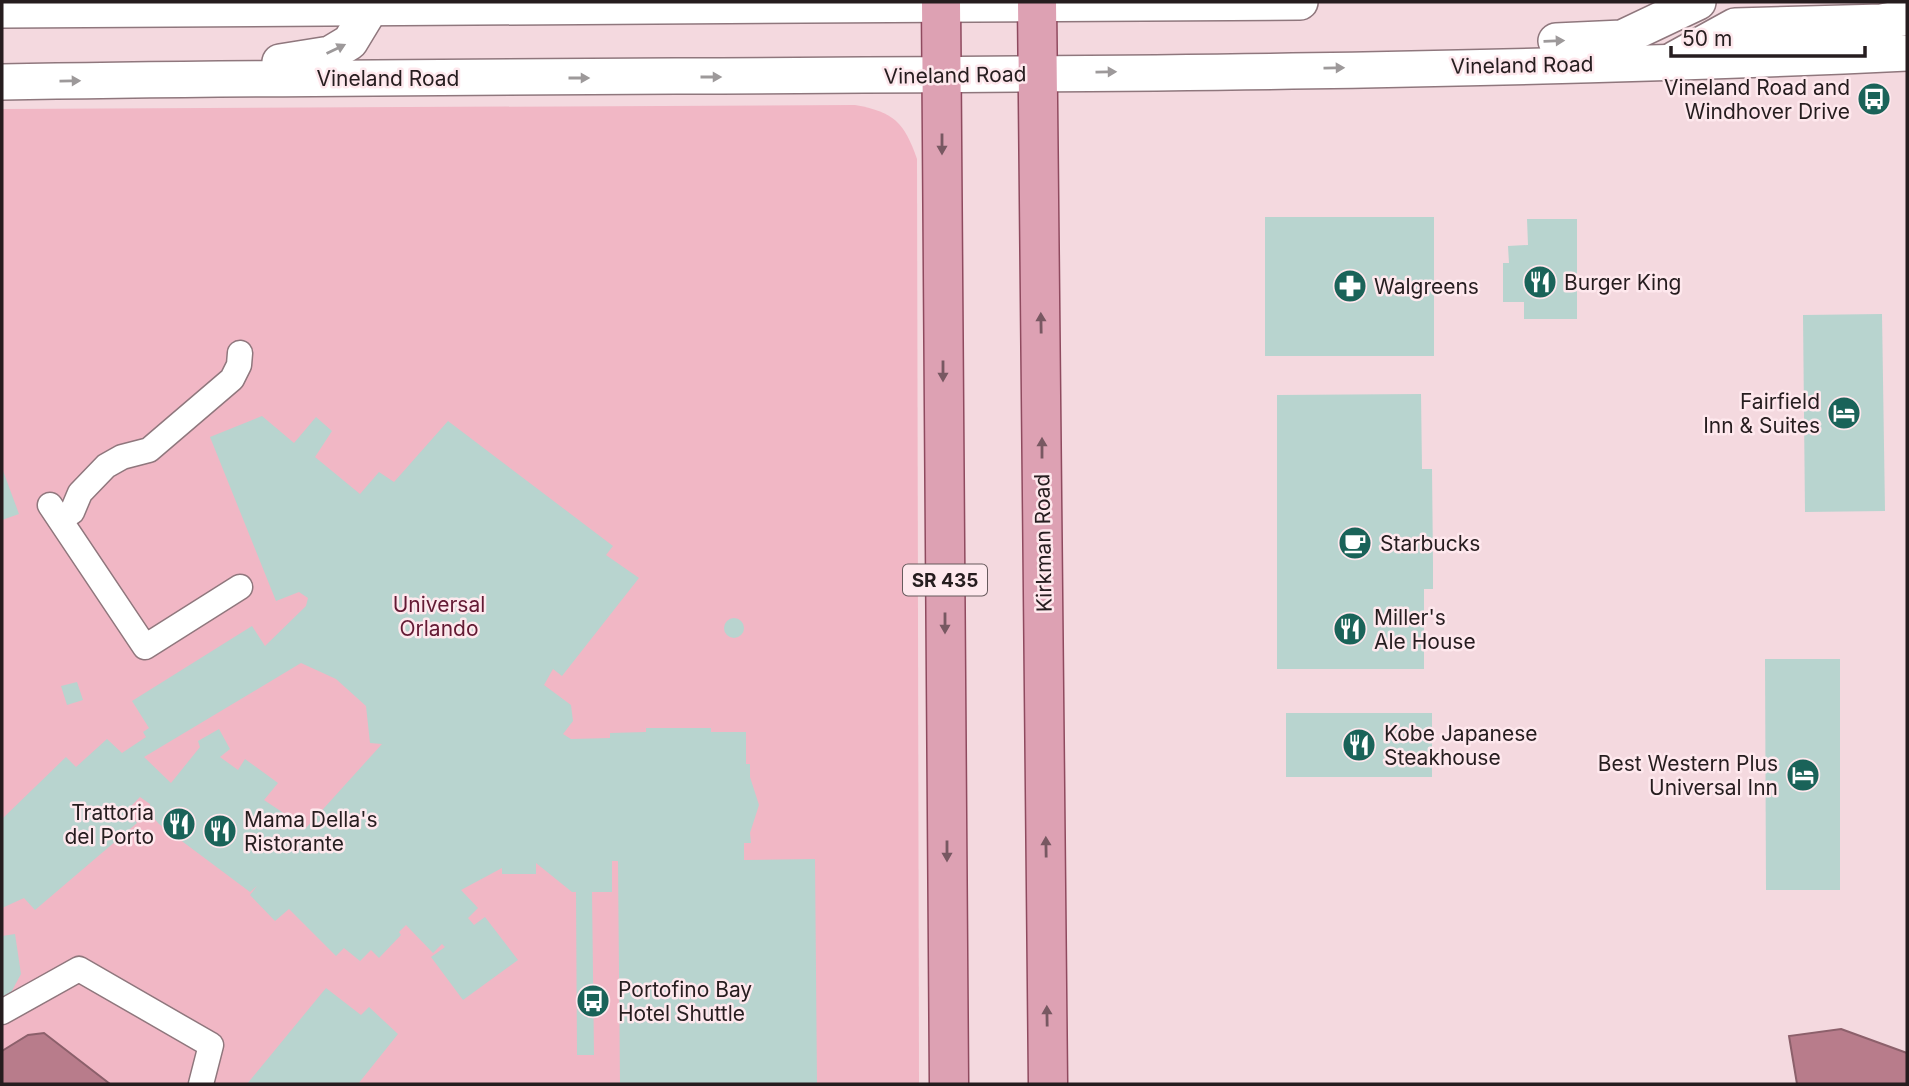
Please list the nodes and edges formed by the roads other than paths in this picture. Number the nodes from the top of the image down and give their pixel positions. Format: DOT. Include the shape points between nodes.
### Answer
graph roads {
  1 [pos="1300,2"];
  2 [pos="1698,2"];
  3 [pos="941,3"];
  4 [pos="1037,3"];
  5 [pos="370,9"];
  6 [pos="2,10"];
  7 [pos="1907,17"];
  8 [pos="1907,53"];
  9 [pos="1669,62"];
  10 [pos="1441,67"];
  11 [pos="1038,73"];
  12 [pos="941,76"];
  13 [pos="173,79"];
  14 [pos="2,82"];
  15 [pos="240,353"];
  16 [pos="240,587"];
  17 [pos="2,1012"];
  18 [pos="201,1084"];
  19 [pos="949,1084"];
  20 [pos="1048,1084"];
  1 -- 4 [label="main road"];
  10 -- 2 [label="main road, one-way" via="1503,43 1622,38"];
  3 -- 4 [label="main road"];
  3 -- 5 [label="main road"];
  3 -- 12 [label="main road, SR 435"];
  4 -- 11 [label="main road, Kirkman Road"];
  5 -- 6 [label="main road"];
  13 -- 5 [label="main road, one-way" via="330,54 350,42"];
  7 -- 9 [label="main road" via="1882,22 1735,26"];
  8 -- 9 [label="main road, Vineland Road"];
  9 -- 10 [label="main road, Vineland Road"];
  11 -- 10 [label="main road, Vineland Road, one-way"];
  11 -- 12 [label="main road, Vineland Road"];
  20 -- 11 [label="main road, Kirkman Road, one-way"];
  13 -- 12 [label="main road, Vineland Road, one-way"];
  12 -- 19 [label="main road, SR 435, one-way"];
  14 -- 13 [label="main road, Vineland Road, one-way"];
  15 -- 16 [label="street" via="232,379 149,450 106,466 80,494 72,512 55,512 145,647"];
  17 -- 18 [label="street" via="79,969 211,1045"];
}
